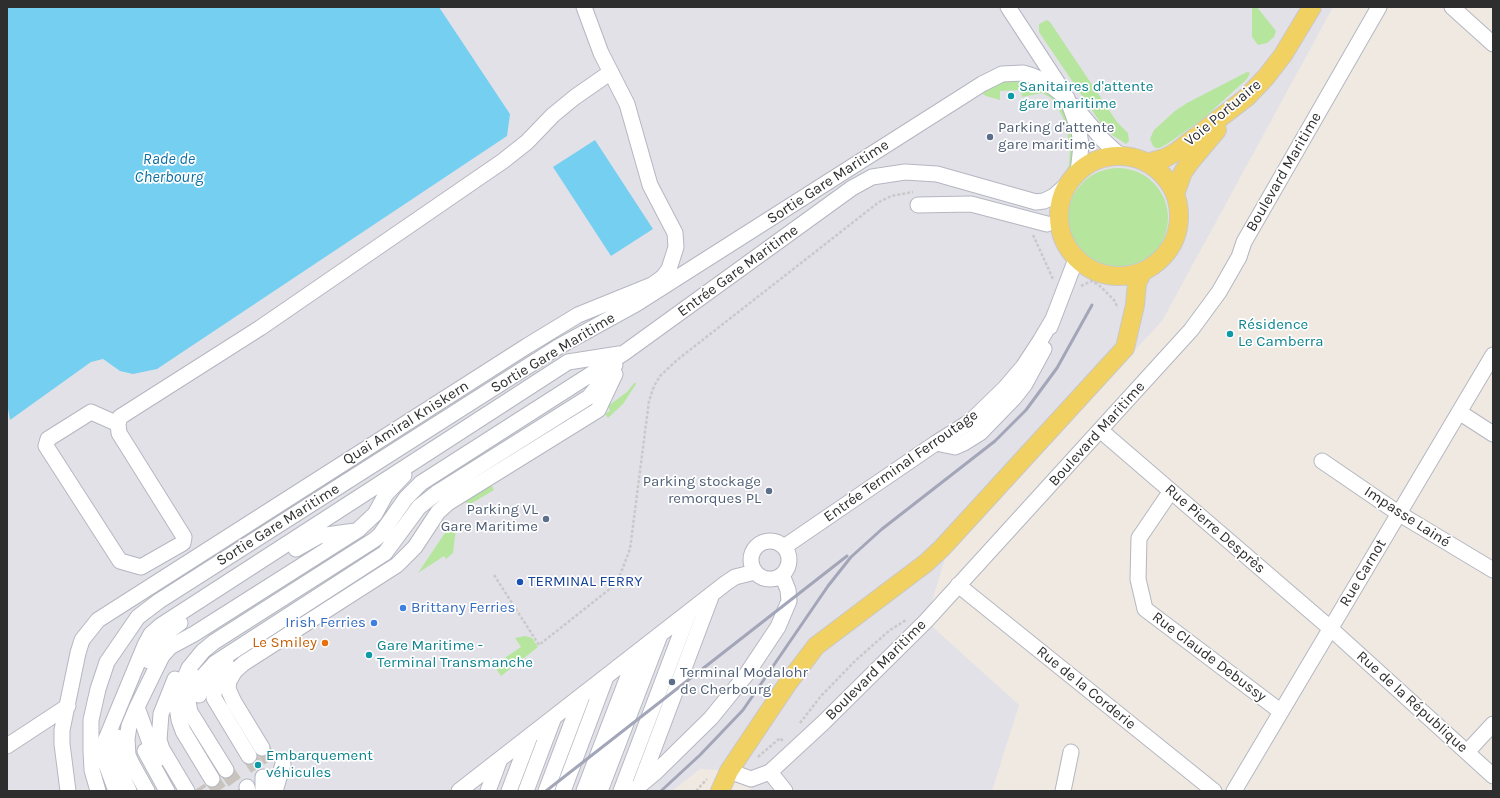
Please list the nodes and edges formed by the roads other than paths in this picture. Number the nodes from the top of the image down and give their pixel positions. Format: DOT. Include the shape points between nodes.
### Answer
graph roads {
  1 [pos="584,7"];
  2 [pos="1008,7"];
  3 [pos="1312,7"];
  4 [pos="1379,7"];
  5 [pos="1452,7"];
  6 [pos="1493,44"];
  7 [pos="611,72"];
  8 [pos="1247,97"];
  9 [pos="1067,98"];
  10 [pos="1125,157"];
  11 [pos="1147,163"];
  12 [pos="1073,178"];
  13 [pos="1175,194"];
  14 [pos="919,198"];
  15 [pos="1047,224"];
  16 [pos="1076,259"];
  17 [pos="697,267"];
  18 [pos="1143,271"];
  19 [pos="1112,275"];
  20 [pos="652,285"];
  21 [pos="1130,328"];
  22 [pos="624,353"];
  23 [pos="1493,355"];
  24 [pos="1459,412"];
  25 [pos="118,424"];
  26 [pos="1100,430"];
  27 [pos="1493,434"];
  28 [pos="1322,460"];
  29 [pos="1171,491"];
  30 [pos="1398,513"];
  31 [pos="358,530"];
  32 [pos="784,547"];
  33 [pos="1493,570"];
  34 [pos="755,572"];
  35 [pos="782,575"];
  36 [pos="958,585"];
  37 [pos="712,593"];
  38 [pos="690,611"];
  39 [pos="1330,628"];
  40 [pos="660,634"];
  41 [pos="637,652"];
  42 [pos="606,677"];
  43 [pos="582,695"];
  44 [pos="68,706"];
  45 [pos="137,707"];
  46 [pos="1280,711"];
  47 [pos="555,716"];
  48 [pos="1493,724"];
  49 [pos="118,730"];
  50 [pos="530,735"];
  51 [pos="7,746"];
  52 [pos="1071,752"];
  53 [pos="1467,752"];
  54 [pos="500,759"];
  55 [pos="230,768"];
  56 [pos="729,771"];
  57 [pos="770,772"];
  58 [pos="1493,776"];
  59 [pos="477,777"];
  60 [pos="259,783"];
  61 [pos="712,787"];
  62 [pos="636,788"];
  63 [pos="119,790"];
  64 [pos="68,791"];
  65 [pos="98,791"];
  66 [pos="137,791"];
  67 [pos="148,791"];
  68 [pos="158,791"];
  69 [pos="167,791"];
  70 [pos="178,791"];
  71 [pos="271,791"];
  72 [pos="275,791"];
  73 [pos="459,791"];
  74 [pos="471,791"];
  75 [pos="488,791"];
  76 [pos="509,791"];
  77 [pos="526,791"];
  78 [pos="546,791"];
  79 [pos="563,791"];
  80 [pos="584,791"];
  81 [pos="600,791"];
  82 [pos="621,791"];
  83 [pos="785,791"];
  84 [pos="1063,791"];
  85 [pos="1214,791"];
  86 [pos="1234,791"];
  1 -- 7 [label="street"];
  2 -- 9 [label="street"];
  3 -- 8 [label="main road, Voie Portuaire" via="1283,55"];
  4 -- 26 [label="street, Boulevard Maritime" via="1244,242 1219,292 1191,330"];
  5 -- 6 [label="street"];
  7 -- 20 [label="street" via="627,104 650,185 676,239 675,256 669,269"];
  7 -- 25 [label="street" via="553,115 527,142 503,161 260,328 120,417"];
  8 -- 11 [label="main road, Voie Portuaire" via="1176,152"];
  8 -- 13 [label="main road" via="1191,160"];
  9 -- 10 [label="street" via="1104,140"];
  9 -- 12 [label="street" via="1080,138"];
  9 -- 17 [label="street, Sortie Gare Maritime" via="1046,82 1023,73 1002,74 992,78"];
  10 -- 11 [label="main road"];
  10 -- 12 [label="main road" via="1100,159"];
  11 -- 13 [label="main road" via="1159,171"];
  12 -- 16 [label="main road" via="1062,197 1059,224 1065,245"];
  12 -- 22 [label="street, Entrée Gare Maritime" via="1054,196 1036,202 937,174 889,173 872,177 852,188"];
  13 -- 18 [label="main road" via="1179,223 1175,237 1169,250 1159,261"];
  14 -- 15 [label="street" via="971,204"];
  16 -- 19 [label="main road" via="1089,268"];
  16 -- 32 [label="street, Entrée Terminal Ferroutage" via="1053,319 1032,354 1005,388 971,421"];
  17 -- 20 [label="street, Quai Amiral Kniskern"];
  17 -- 65 [label="street, Sortie Gare Maritime" via="558,347 159,601 138,617 107,662 98,689 91,720 91,751 92,770"];
  18 -- 19 [label="main road"];
  18 -- 21 [label="main road" via="1137,282"];
  19 -- 21 [label="main road" via="1128,302"];
  20 -- 44 [label="street, Quai Amiral Kniskern" via="591,309 550,332 107,613 90,628 82,640"];
  21 -- 56 [label="main road" via="1125,348 942,548 926,563 812,649"];
  22 -- 31 [label="street" via="572,369 410,470 386,494 375,514"];
  22 -- 55 [label="street" via="598,410 448,503 438,512 415,547 397,565 244,663 230,678 228,689 234,702"];
  22 -- 55 [label="street" via="594,404 442,498 424,516 393,558 227,662 214,680 214,698"];
  22 -- 55 [label="street" via="589,397 438,492 419,507 385,553 215,663 205,674 198,701 200,713"];
  22 -- 55 [label="street" via="421,483 406,498 374,540 208,647 189,668 178,694 183,709 182,731"];
  22 -- 55 [label="street" via="576,375 413,479 394,498 370,533 197,642 183,660 161,714 159,740 162,749"];
  22 -- 63 [label="street" via="568,362 160,626 151,634 145,645 106,739 106,764"];
  23 -- 24 [label="street, Rue Carnot"];
  24 -- 27 [label="street"];
  24 -- 30 [label="street, Rue Carnot"];
  25 -- 25 [label="street" via="119,433 184,537 183,542 141,566 120,561 46,446 48,439 91,412"];
  26 -- 29 [label="street, Rue Pierre Desprès"];
  26 -- 36 [label="street, Boulevard Maritime"];
  28 -- 30 [label="street, Impasse Lainé"];
  29 -- 39 [label="street, Rue Pierre Desprès"];
  29 -- 46 [label="street, Rue Claude Debussy" via="1139,538 1138,579 1145,609"];
  30 -- 33 [label="street, Impasse Lainé"];
  30 -- 39 [label="street, Rue Carnot"];
  31 -- 45 [label="street" via="170,647 162,656"];
  31 -- 49 [label="street" via="332,533 308,541 169,631 152,657"];
  32 -- 34 [label="street" via="773,542 760,544 755,548 751,560"];
  32 -- 35 [label="street" via="789,559"];
  34 -- 35 [label="street" via="771,580"];
  34 -- 37 [label="street" via="735,577"];
  35 -- 62 [label="street" via="788,590 789,602 778,627 750,669 710,718 656,772"];
  36 -- 57 [label="street, Boulevard Maritime" via="863,685"];
  36 -- 85 [label="street, Rue de la Corderie"];
  37 -- 38 [label="street"];
  37 -- 62 [label="street"];
  38 -- 40 [label="street"];
  38 -- 82 [label="street"];
  39 -- 46 [label="street, Rue Carnot"];
  39 -- 53 [label="street, Rue de la République"];
  40 -- 41 [label="street"];
  40 -- 81 [label="street"];
  41 -- 42 [label="street"];
  41 -- 80 [label="street"];
  42 -- 43 [label="street"];
  42 -- 79 [label="street"];
  43 -- 47 [label="street"];
  43 -- 78 [label="street"];
  44 -- 51 [label="street"];
  44 -- 64 [label="street, Quai Amiral Kniskern" via="62,730"];
  45 -- 67 [label="street" via="129,726 128,755"];
  45 -- 68 [label="street" via="134,745"];
  45 -- 69 [label="street" via="146,754"];
  45 -- 70 [label="street" via="150,746"];
  46 -- 86 [label="street, Rue Carnot"];
  47 -- 50 [label="street"];
  47 -- 77 [label="street"];
  48 -- 53 [label="street"];
  49 -- 63 [label="street" via="115,743"];
  49 -- 66 [label="street" via="120,754 125,771"];
  50 -- 54 [label="street"];
  50 -- 76 [label="street"];
  52 -- 84 [label="street"];
  53 -- 58 [label="street, Rue de la République"];
  54 -- 59 [label="street"];
  54 -- 75 [label="street"];
  56 -- 57 [label="street, Boulevard Maritime" via="751,779"];
  56 -- 61 [label="main road"];
  57 -- 83 [label="street"];
  59 -- 73 [label="street"];
  59 -- 74 [label="street"];
  60 -- 71 [label="street"];
  60 -- 72 [label="street"];
}
